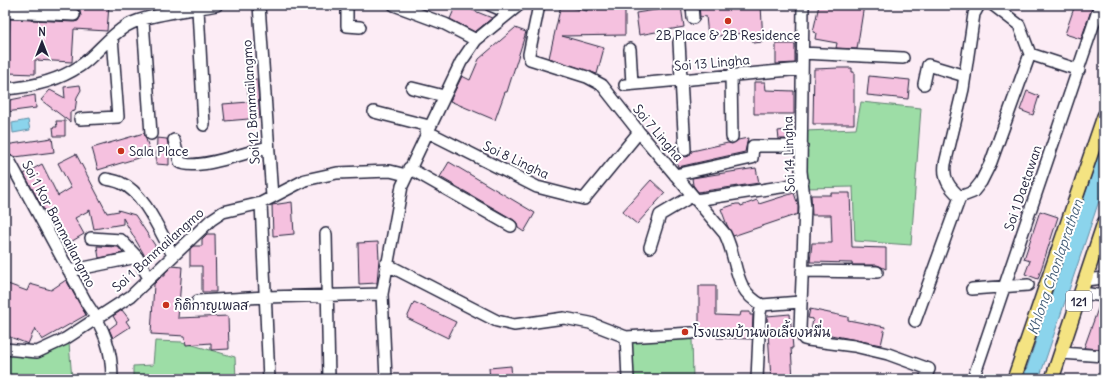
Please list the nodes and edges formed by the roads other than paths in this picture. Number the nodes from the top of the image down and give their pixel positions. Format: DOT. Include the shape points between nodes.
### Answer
graph roads {
  1 [pos="218,5"];
  2 [pos="259,5"];
  3 [pos="347,5"];
  4 [pos="394,5"];
  5 [pos="490,5"];
  6 [pos="518,5"];
  7 [pos="539,5"];
  8 [pos="692,5"];
  9 [pos="803,5"];
  10 [pos="979,5"];
  11 [pos="993,5"];
  12 [pos="1100,5"];
  13 [pos="198,9"];
  14 [pos="5,12"];
  15 [pos="509,13"];
  16 [pos="74,15"];
  17 [pos="693,18"];
  18 [pos="143,20"];
  19 [pos="360,28"];
  20 [pos="112,37"];
  21 [pos="476,40"];
  22 [pos="679,42"];
  23 [pos="630,50"];
  24 [pos="802,53"];
  25 [pos="1030,54"];
  26 [pos="903,58"];
  27 [pos="802,69"];
  28 [pos="1079,70"];
  29 [pos="731,75"];
  30 [pos="965,76"];
  31 [pos="681,80"];
  32 [pos="924,84"];
  33 [pos="412,88"];
  34 [pos="5,89"];
  35 [pos="444,96"];
  36 [pos="374,112"];
  37 [pos="1104,116"];
  38 [pos="80,119"];
  39 [pos="204,125"];
  40 [pos="428,128"];
  41 [pos="639,132"];
  42 [pos="151,134"];
  43 [pos="732,137"];
  44 [pos="174,140"];
  45 [pos="802,146"];
  46 [pos="268,147"];
  47 [pos="685,150"];
  48 [pos="10,162"];
  49 [pos="407,171"];
  50 [pos="675,175"];
  51 [pos="106,179"];
  52 [pos="802,181"];
  53 [pos="272,197"];
  54 [pos="960,197"];
  55 [pos="694,198"];
  56 [pos="261,203"];
  57 [pos="1104,223"];
  58 [pos="510,226"];
  59 [pos="326,234"];
  60 [pos="91,238"];
  61 [pos="650,248"];
  62 [pos="173,255"];
  63 [pos="137,257"];
  64 [pos="386,264"];
  65 [pos="69,271"];
  66 [pos="802,271"];
  67 [pos="877,272"];
  68 [pos="149,278"];
  69 [pos="1104,278"];
  70 [pos="1086,280"];
  71 [pos="1028,285"];
  72 [pos="1005,286"];
  73 [pos="972,289"];
  74 [pos="1082,293"];
  75 [pos="382,294"];
  76 [pos="327,295"];
  77 [pos="1104,296"];
  78 [pos="265,297"];
  79 [pos="198,301"];
  80 [pos="800,302"];
  81 [pos="762,305"];
  82 [pos="98,318"];
  83 [pos="915,321"];
  84 [pos="692,333"];
  85 [pos="626,336"];
  86 [pos="5,349"];
  87 [pos="1061,353"];
  88 [pos="1104,356"];
  89 [pos="112,379"];
  90 [pos="269,379"];
  91 [pos="329,379"];
  92 [pos="386,379"];
  93 [pos="628,379"];
  94 [pos="757,379"];
  95 [pos="925,379"];
  96 [pos="973,379"];
  97 [pos="1014,379"];
  98 [pos="1052,379"];
  1 -- 13 [label="street"];
  2 -- 46 [label="street, Soi 12 Banmailangmo"];
  3 -- 19 [label="street" via="347,26"];
  4 -- 21 [label="street" via="445,24"];
  5 -- 15 [label="street"];
  6 -- 15 [label="street"];
  7 -- 41 [label="street, Soi 7 Lingha" via="530,59 587,77 602,85"];
  8 -- 17 [label="street"];
  9 -- 24 [label="street, Soi 14 Lingha"];
  10 -- 30 [label="street" via="974,14"];
  11 -- 25 [label="street" via="1019,25"];
  12 -- 28 [label="street, Soi 1 Daetawan"];
  13 -- 18 [label="street"];
  13 -- 39 [label="street"];
  14 -- 16 [label="street"];
  15 -- 21 [label="street"];
  18 -- 20 [label="street" via="126,26"];
  18 -- 42 [label="street"];
  20 -- 34 [label="street" via="80,66 58,77 27,87"];
  20 -- 38 [label="street" via="118,117"];
  21 -- 35 [label="street" via="461,62"];
  22 -- 31 [label="street"];
  23 -- 31 [label="street, Soi 13 Lingha" via="628,84"];
  24 -- 26 [label="street"];
  24 -- 27 [label="street, Soi 14 Lingha"];
  25 -- 28 [label="street"];
  25 -- 54 [label="street" via="982,182 972,192"];
  27 -- 29 [label="street, Soi 13 Lingha"];
  27 -- 45 [label="street, Soi 14 Lingha"];
  28 -- 72 [label="street, Soi 1 Daetawan"];
  29 -- 31 [label="street, Soi 13 Lingha"];
  29 -- 43 [label="street"];
  30 -- 32 [label="street" via="928,65"];
  30 -- 54 [label="street" via="946,154 944,175 948,184"];
  31 -- 47 [label="street"];
  33 -- 35 [label="street"];
  35 -- 40 [label="street"];
  36 -- 40 [label="street"];
  37 -- 97 [label="main road"];
  40 -- 41 [label="street, Soi 8 Lingha" via="537,187 584,199"];
  40 -- 49 [label="street"];
  41 -- 50 [label="street, Soi 7 Lingha"];
  44 -- 46 [label="street" via="180,162 185,165 205,163"];
  45 -- 50 [label="street" via="753,146 752,158"];
  45 -- 52 [label="street, Soi 14 Lingha"];
  46 -- 53 [label="street, Soi 12 Banmailangmo"];
  48 -- 65 [label="street, Soi 1 Kor Banmailangmo"];
  49 -- 53 [label="street, Soi 1 Banmailangmo" via="337,173 305,180"];
  49 -- 58 [label="street"];
  49 -- 64 [label="street"];
  50 -- 55 [label="street, Soi 7 Lingha"];
  51 -- 62 [label="street" via="122,183 133,191 145,205"];
  52 -- 55 [label="street" via="787,186"];
  52 -- 66 [label="street, Soi 14 Lingha" via="805,206"];
  53 -- 56 [label="street, Soi 1 Banmailangmo"];
  54 -- 83 [label="street"];
  55 -- 61 [label="street" via="660,215"];
  55 -- 81 [label="street, Soi 7 Lingha" via="725,234 732,248 741,286 750,298"];
  56 -- 62 [label="street, Soi 1 Banmailangmo" via="224,212 211,220"];
  56 -- 78 [label="street"];
  57 -- 70 [label="main road, 121"];
  59 -- 76 [label="street"];
  60 -- 63 [label="street" via="121,240"];
  62 -- 68 [label="street, Soi 1 Banmailangmo"];
  63 -- 65 [label="street"];
  63 -- 68 [label="street"];
  64 -- 75 [label="street"];
  64 -- 85 [label="street" via="497,321 514,325 564,318 590,323"];
  65 -- 82 [label="street, Soi 1 Kor Banmailangmo" via="87,304"];
  66 -- 67 [label="street"];
  66 -- 80 [label="street, Soi 14 Lingha"];
  68 -- 82 [label="street, Soi 1 Banmailangmo" via="131,296"];
  69 -- 70 [label="street"];
  70 -- 74 [label="main road, 121"];
  71 -- 72 [label="street"];
  72 -- 73 [label="street"];
  72 -- 96 [label="street, Soi 1 Daetawan"];
  74 -- 77 [label="street"];
  74 -- 87 [label="main road, 121"];
  75 -- 76 [label="street"];
  75 -- 92 [label="street"];
  76 -- 78 [label="street"];
  76 -- 91 [label="street"];
  78 -- 79 [label="street"];
  78 -- 90 [label="street"];
  80 -- 81 [label="street"];
  80 -- 95 [label="street, Soi 14 Lingha" via="800,328 804,338 888,354 929,369"];
  81 -- 94 [label="street"];
  82 -- 86 [label="street, Soi 1 Banmailangmo" via="37,352 26,353"];
  82 -- 89 [label="street, Soi 1 Kor Banmailangmo" via="106,340"];
  84 -- 85 [label="street"];
  85 -- 93 [label="street"];
  87 -- 88 [label="street"];
  87 -- 98 [label="main road, 121"];
}
